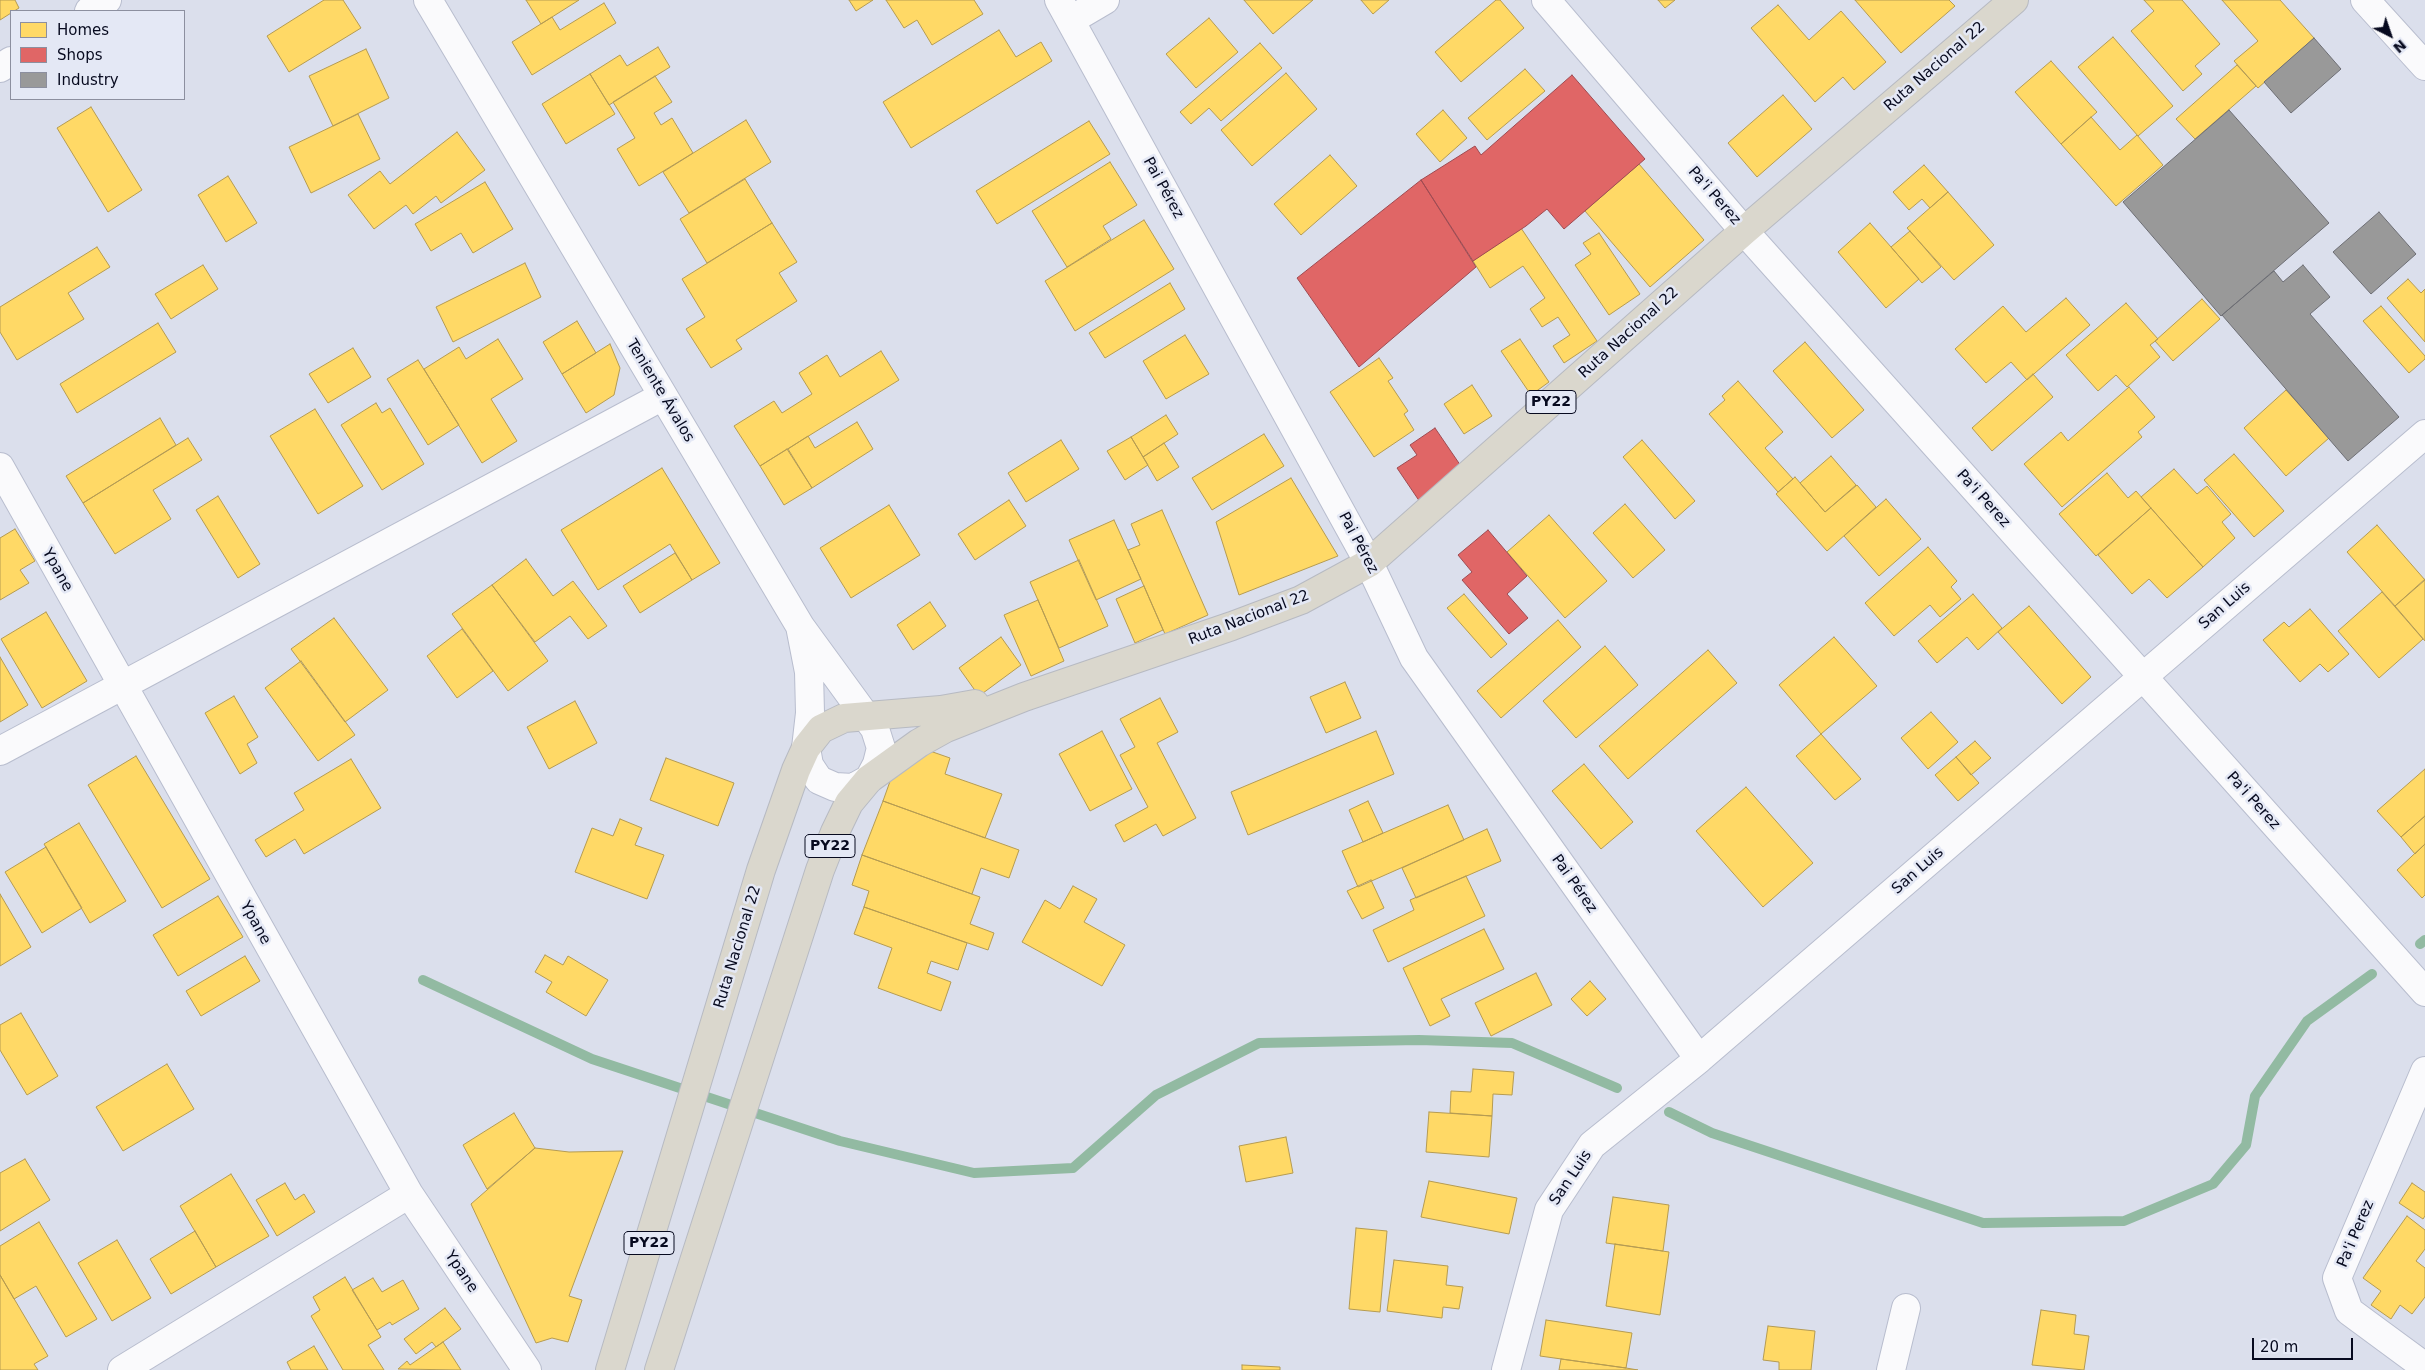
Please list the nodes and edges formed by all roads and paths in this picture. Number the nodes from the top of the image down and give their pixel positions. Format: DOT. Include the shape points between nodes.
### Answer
graph roads {
  1 [pos="107,0"];
  2 [pos="428,0"];
  3 [pos="1106,0"];
  4 [pos="1546,0"];
  5 [pos="2014,0"];
  6 [pos="2366,0"];
  7 [pos="91,10"];
  8 [pos="1065,10"];
  9 [pos="2425,66"];
  10 [pos="1744,231"];
  11 [pos="663,396"];
  12 [pos="2425,434"];
  13 [pos="0,467"];
  14 [pos="1370,563"];
  15 [pos="800,626"];
  16 [pos="2142,678"];
  17 [pos="121,686"];
  18 [pos="1024,698"];
  19 [pos="866,715"];
  20 [pos="806,748"];
  21 [pos="0,752"];
  22 [pos="869,779"];
  23 [pos="2425,992"];
  24 [pos="1699,1059"];
  25 [pos="2425,1070"];
  26 [pos="409,1194"];
  27 [pos="1906,1308"];
  28 [pos="2425,1367"];
  29 [pos="122,1370"];
  30 [pos="527,1370"];
  31 [pos="610,1370"];
  32 [pos="659,1370"];
  33 [pos="1506,1370"];
  34 [pos="1891,1370"];
  1 -- 7 [label="street"];
  2 -- 11 [label="street, Teniente Ávalos"];
  3 -- 8 [label="street"];
  4 -- 10 [label="street, Pa'i Perez"];
  5 -- 10 [label="highway, Ruta Nacional 22 / PY22"];
  6 -- 9 [label="street"];
  8 -- 14 [label="street, Pai Pérez"];
  10 -- 14 [label="highway, Ruta Nacional 22 / PY22"];
  10 -- 16 [label="street, Pa'i Perez"];
  11 -- 15 [label="street, Teniente Ávalos"];
  11 -- 17 [label="street"];
  12 -- 16 [label="street, San Luis"];
  13 -- 17 [label="street, Ypane"];
  14 -- 18 [label="highway, Ruta Nacional 22 / PY22" via="1301,600"];
  14 -- 24 [label="street, Pai Pérez" via="1414,658"];
  15 -- 19 [label="street, Teniente Ávalos"];
  15 -- 20 [label="street" via="809,672 810,713"];
  16 -- 23 [label="street, Pa'i Perez"];
  16 -- 24 [label="street, San Luis"];
  17 -- 21 [label="street"];
  17 -- 26 [label="street, Ypane"];
  18 -- 19 [label="highway, Ruta Nacional 22 / PY22" via="941,710"];
  18 -- 22 [label="highway, Ruta Nacional 22 / PY22" via="946,728"];
  19 -- 20 [label="highway, Ruta Nacional 22 / PY22" via="844,718 821,729"];
  19 -- 22 [label="street, Teniente Ávalos" via="881,748"];
  20 -- 22 [label="street" via="809,765 819,780 835,788 853,788"];
  20 -- 31 [label="highway, Ruta Nacional 22 / PY22" via="761,870"];
  22 -- 32 [label="highway, Ruta Nacional 22 / PY22" via="849,803 834,832"];
  24 -- 33 [label="street, San Luis" via="1592,1145 1549,1210"];
  25 -- 28 [label="street, Pa'i Perez" via="2338,1278 2349,1311"];
  26 -- 29 [label="street"];
  26 -- 30 [label="street, Ypane"];
  27 -- 34 [label="street"];
}
